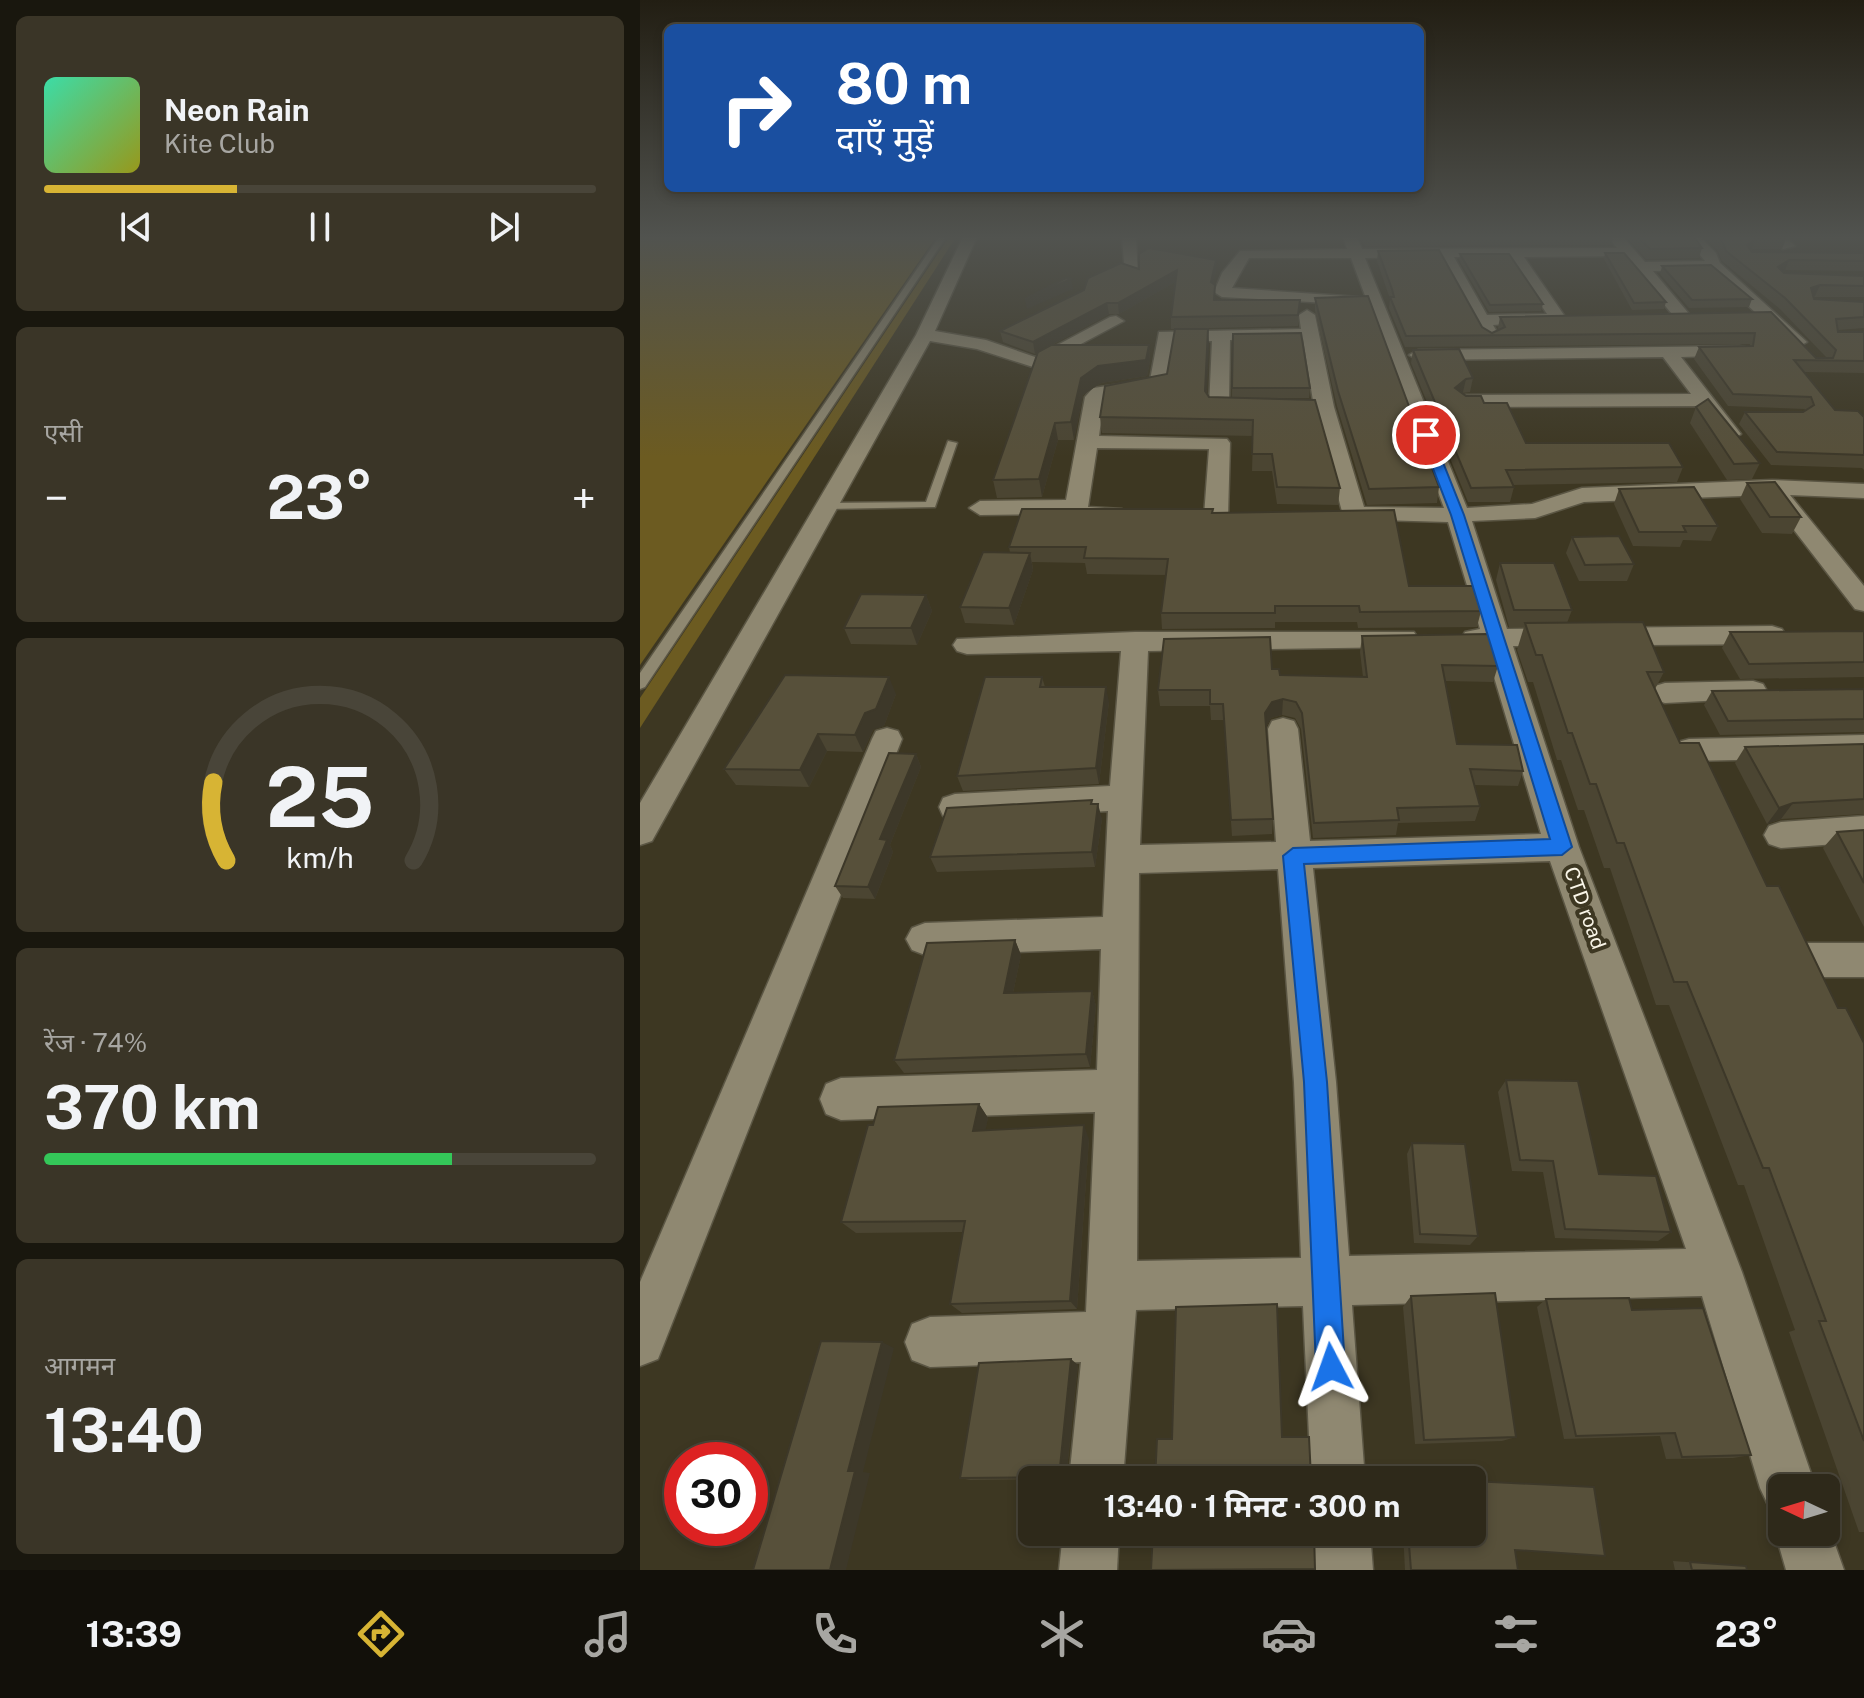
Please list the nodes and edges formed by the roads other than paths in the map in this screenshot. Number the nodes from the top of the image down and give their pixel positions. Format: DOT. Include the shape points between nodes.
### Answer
graph roads {
  1 [pos="893,310"];
  2 [pos="936,310"];
  3 [pos="1312,310"];
  4 [pos="1377,310"];
  5 [pos="1477,310"];
  6 [pos="1559,310"];
  7 [pos="1685,310"];
  8 [pos="1766,310"];
  9 [pos="1651,315"];
  10 [pos="1742,315"];
  11 [pos="1772,315"];
  12 [pos="1483,320"];
  13 [pos="1116,321"];
  14 [pos="1008,330"];
  15 [pos="1221,334"];
  16 [pos="1309,334"];
  17 [pos="925,335"];
  18 [pos="980,344"];
  19 [pos="1742,350"];
  20 [pos="1669,353"];
  21 [pos="1555,354"];
  22 [pos="1395,355"];
  23 [pos="1499,355"];
  24 [pos="1811,355"];
  25 [pos="1465,401"];
  26 [pos="1586,401"];
  27 [pos="1279,407"];
  28 [pos="1711,408"];
  29 [pos="1748,415"];
  30 [pos="1088,442"];
  31 [pos="952,443"];
  32 [pos="1773,488"];
  33 [pos="1864,491"];
  34 [pos="827,506"];
  35 [pos="1075,507"];
  36 [pos="980,508"];
  37 [pos="1324,514"];
  38 [pos="1355,514"];
  39 [pos="1138,515"];
  40 [pos="1247,515"];
  41 [pos="1458,515"];
  42 [pos="1864,603"];
  43 [pos="1802,634"];
  44 [pos="1494,638"];
  45 [pos="1135,641"];
  46 [pos="967,645"];
  47 [pos="640,684"];
  48 [pos="1788,691"];
  49 [pos="1665,693"];
  50 [pos="1283,729"];
  51 [pos="887,739"];
  52 [pos="1864,746"];
  53 [pos="1689,750"];
  54 [pos="1127,798"];
  55 [pos="955,807"];
  56 [pos="1864,829"];
  57 [pos="640,832"];
  58 [pos="1781,835"];
  59 [pos="1562,847"];
  60 [pos="1293,856"];
  61 [pos="1122,860"];
  62 [pos="1121,932"];
  63 [pos="925,939"];
  64 [pos="1804,960"];
  65 [pos="1864,960"];
  66 [pos="1118,1090"];
  67 [pos="841,1099"];
  68 [pos="1718,1272"];
  69 [pos="1325,1281"];
  70 [pos="1113,1286"];
  71 [pos="1109,1336"];
  72 [pos="640,1341"];
  73 [pos="930,1342"];
  74 [pos="1097,1466"];
  75 [pos="1337,1466"];
  76 [pos="1783,1474"];
  77 [pos="1090,1546"];
  78 [pos="1343,1546"];
  79 [pos="1807,1546"];
  80 [pos="1088,1570"];
  81 [pos="1344,1570"];
  82 [pos="1815,1570"];
  1 -- 47 [label="lane"];
  2 -- 17 [label="street"];
  3 -- 16 [label="street" via="1307,312"];
  4 -- 22 [label="street, CTD road"];
  5 -- 12 [label="street"];
  6 -- 12 [label="street" via="1565,318"];
  7 -- 9 [label="street" via="1690,315"];
  8 -- 11 [label="street"];
  10 -- 11 [label="street"];
  11 -- 24 [label="street"];
  12 -- 23 [label="street"];
  13 -- 18 [label="street" via="1036,363"];
  14 -- 18 [label="street"];
  15 -- 16 [label="street"];
  15 -- 27 [label="street" via="1219,407"];
  15 -- 30 [label="street" via="1165,336 1159,384 1100,392"];
  16 -- 38 [label="street" via="1316,407"];
  17 -- 18 [label="street"];
  17 -- 34 [label="street"];
  19 -- 20 [label="street"];
  20 -- 21 [label="street"];
  20 -- 28 [label="street"];
  21 -- 23 [label="street"];
  21 -- 26 [label="street"];
  22 -- 23 [label="street"];
  22 -- 41 [label="street, CTD road"];
  25 -- 26 [label="street"];
  26 -- 28 [label="street"];
  28 -- 29 [label="street"];
  28 -- 32 [label="street"];
  30 -- 35 [label="street"];
  30 -- 40 [label="street" via="1220,443 1208,516"];
  31 -- 34 [label="lane" via="931,505"];
  32 -- 33 [label="street"];
  32 -- 41 [label="street" via="1582,495 1535,511"];
  32 -- 42 [label="street"];
  34 -- 57 [label="street"];
  35 -- 36 [label="street"];
  35 -- 39 [label="street" via="1075,514"];
  37 -- 38 [label="street"];
  38 -- 41 [label="street"];
  41 -- 44 [label="street, CTD road"];
  43 -- 44 [label="street"];
  44 -- 45 [label="street"];
  44 -- 59 [label="street, CTD road"];
  45 -- 46 [label="street"];
  45 -- 54 [label="street"];
  48 -- 49 [label="street"];
  50 -- 60 [label="street"];
  51 -- 72 [label="street"];
  52 -- 53 [label="street"];
  54 -- 55 [label="street"];
  54 -- 61 [label="street"];
  56 -- 58 [label="street"];
  59 -- 60 [label="street"];
  59 -- 68 [label="street, CTD road"];
  60 -- 61 [label="street"];
  60 -- 69 [label="street" via="1315,1082"];
  61 -- 62 [label="street"];
  62 -- 63 [label="street"];
  62 -- 66 [label="street"];
  64 -- 65 [label="street"];
  66 -- 67 [label="street"];
  66 -- 70 [label="street"];
  68 -- 69 [label="street"];
  68 -- 76 [label="street, CTD road"];
  69 -- 70 [label="street"];
  69 -- 75 [label="street"];
  70 -- 71 [label="street"];
  71 -- 73 [label="street"];
  71 -- 74 [label="street"];
  77 -- 80 [label="street"];
  78 -- 81 [label="street"];
  79 -- 82 [label="street"];
}
